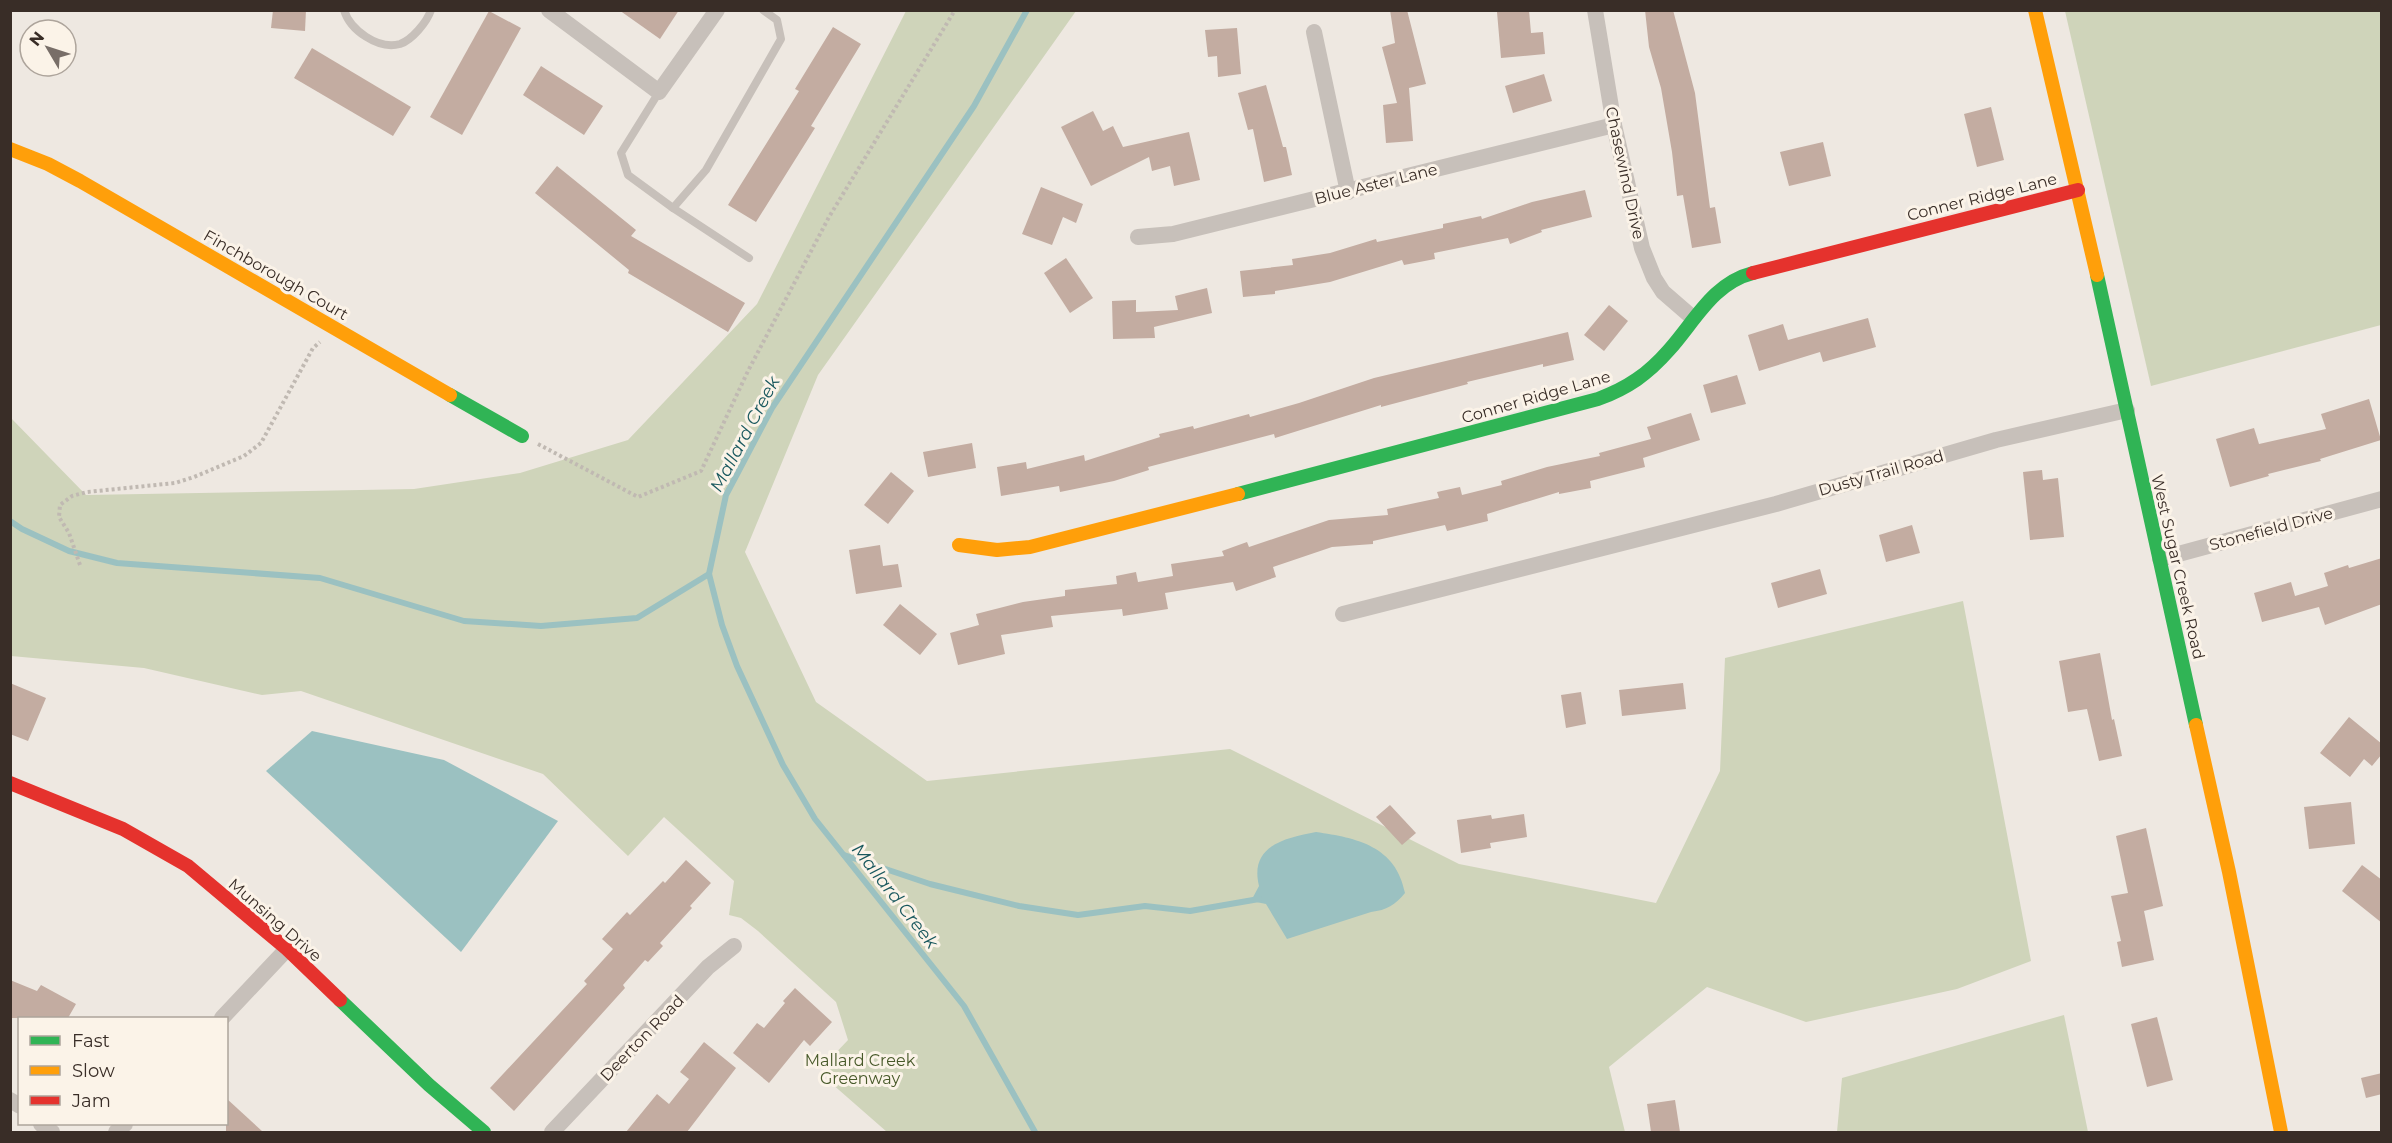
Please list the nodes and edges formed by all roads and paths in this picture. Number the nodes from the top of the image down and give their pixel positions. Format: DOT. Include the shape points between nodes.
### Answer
graph roads {
  1 [pos="344,10"];
  2 [pos="432,10"];
  3 [pos="549,10"];
  4 [pos="717,10"];
  5 [pos="764,10"];
  6 [pos="955,10"];
  7 [pos="1595,10"];
  8 [pos="2035,10"];
  9 [pos="1314,32"];
  10 [pos="659,92"];
  11 [pos="1614,125"];
  12 [pos="10,149"];
  13 [pos="2078,190"];
  14 [pos="1348,192"];
  15 [pos="673,208"];
  16 [pos="1138,237"];
  17 [pos="749,258"];
  18 [pos="1693,318"];
  19 [pos="326,339"];
  20 [pos="2127,410"];
  21 [pos="522,436"];
  22 [pos="2382,499"];
  23 [pos="959,545"];
  24 [pos="2160,559"];
  25 [pos="80,565"];
  26 [pos="1343,614"];
  27 [pos="10,783"];
  28 [pos="734,946"];
  29 [pos="287,950"];
  30 [pos="223,1017"];
  31 [pos="484,1132"];
  32 [pos="552,1132"];
  33 [pos="2281,1132"];
  1 -- 2 [label="lane" via="347,19 363,35 382,45 401,44"];
  3 -- 10 [label="street"];
  4 -- 10 [label="street"];
  5 -- 15 [label="lane" via="777,20 781,39 706,170"];
  6 -- 21 [label="path" via="829,217 748,371 701,471 638,497"];
  7 -- 11 [label="street, Chasewind Drive"];
  8 -- 13 [label="street, West Sugar Creek Road"];
  9 -- 14 [label="street"];
  10 -- 15 [label="lane" via="621,153 628,175"];
  11 -- 14 [label="street, Blue Aster Lane"];
  11 -- 18 [label="street, Chasewind Drive" via="1642,248 1654,278 1663,292"];
  12 -- 21 [label="street, Finchborough Court" via="80,181"];
  13 -- 18 [label="street, Conner Ridge Lane" via="1749,274 1712,296"];
  13 -- 20 [label="street, West Sugar Creek Road"];
  14 -- 16 [label="street, Blue Aster Lane" via="1173,234"];
  15 -- 17 [label="lane"];
  18 -- 23 [label="street, Conner Ridge Lane" via="1670,350 1649,370 1623,390 1598,399 1055,542 1011,551"];
  19 -- 25 [label="path" via="313,348 261,443 244,456 175,483 87,492 60,505 58,512"];
  20 -- 24 [label="street, West Sugar Creek Road"];
  20 -- 26 [label="street, Dusty Trail Road" via="1996,440 1776,504"];
  22 -- 24 [label="street, Stonefield Drive"];
  24 -- 33 [label="street, West Sugar Creek Road"];
  27 -- 29 [label="street, Munsing Drive" via="123,829 188,866"];
  28 -- 32 [label="street, Deerton Road" via="708,968"];
  29 -- 30 [label="street"];
  29 -- 31 [label="street, Munsing Drive"];
}
